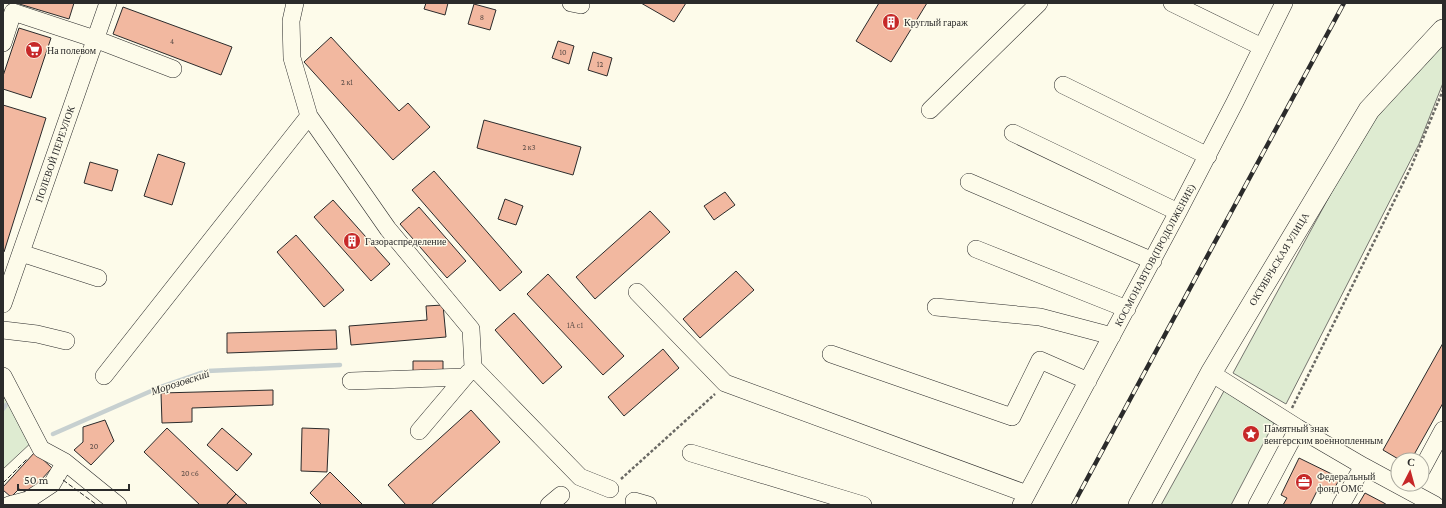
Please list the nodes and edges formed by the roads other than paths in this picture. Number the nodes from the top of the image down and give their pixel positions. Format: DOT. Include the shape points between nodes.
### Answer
graph roads {
  1 [pos="108,3"];
  2 [pos="294,3"];
  3 [pos="1038,3"];
  4 [pos="1172,3"];
  5 [pos="1284,3"];
  6 [pos="1443,30"];
  7 [pos="95,39"];
  8 [pos="3,44"];
  9 [pos="1262,47"];
  10 [pos="172,69"];
  11 [pos="1064,85"];
  12 [pos="930,110"];
  13 [pos="309,116"];
  14 [pos="1013,133"];
  15 [pos="1208,156"];
  16 [pos="969,182"];
  17 [pos="1178,212"];
  18 [pos="976,249"];
  19 [pos="21,253"];
  20 [pos="1153,261"];
  21 [pos="98,278"];
  22 [pos="636,292"];
  23 [pos="3,304"];
  24 [pos="936,307"];
  25 [pos="1127,309"];
  26 [pos="3,330"];
  27 [pos="1112,336"];
  28 [pos="66,341"];
  29 [pos="831,354"];
  30 [pos="469,372"];
  31 [pos="1211,374"];
  32 [pos="3,376"];
  33 [pos="104,376"];
  34 [pos="351,381"];
  35 [pos="1088,381"];
  36 [pos="1292,424"];
  37 [pos="1443,430"];
  38 [pos="419,431"];
  39 [pos="691,453"];
  40 [pos="1430,454"];
  41 [pos="66,462"];
  42 [pos="1363,466"];
  43 [pos="1390,478"];
  44 [pos="610,489"];
  45 [pos="1417,492"];
  46 [pos="1024,499"];
  47 [pos="9,505"];
  48 [pos="118,505"];
  49 [pos="863,505"];
  50 [pos="1140,505"];
  51 [pos="1257,505"];
  52 [pos="1341,505"];
  53 [pos="1435,505"];
  1 -- 7 [label="street, ПОЛЕВОЙ ПЕРЕУЛОК"];
  2 -- 13 [label="street" via="291,21 292,58"];
  3 -- 12 [label="street"];
  4 -- 9 [label="street"];
  5 -- 9 [label="street, КОСМОНАВТОВ(ПРОДОЛЖЕНИЕ)"];
  6 -- 31 [label="main road, ОКТЯБРЬСКАЯ УЛИЦА" via="1369,110"];
  7 -- 8 [label="street" via="13,12"];
  7 -- 10 [label="street"];
  7 -- 19 [label="street, ПОЛЕВОЙ ПЕРЕУЛОК"];
  9 -- 15 [label="street, КОСМОНАВТОВ(ПРОДОЛЖЕНИЕ)"];
  11 -- 15 [label="street"];
  13 -- 30 [label="street" via="388,229 471,328"];
  13 -- 33 [label="street"];
  14 -- 17 [label="street"];
  15 -- 17 [label="street, КОСМОНАВТОВ(ПРОДОЛЖЕНИЕ)"];
  16 -- 20 [label="street"];
  17 -- 20 [label="street, КОСМОНАВТОВ(ПРОДОЛЖЕНИЕ)"];
  18 -- 25 [label="street"];
  19 -- 21 [label="street"];
  19 -- 23 [label="street, ПОЛЕВОЙ ПЕРЕУЛОК"];
  20 -- 25 [label="street, КОСМОНАВТОВ(ПРОДОЛЖЕНИЕ)"];
  22 -- 46 [label="street" via="725,383"];
  24 -- 27 [label="street" via="1040,318"];
  25 -- 27 [label="street, КОСМОНАВТОВ(ПРОДОЛЖЕНИЕ)"];
  26 -- 28 [label="street"];
  27 -- 35 [label="street, КОСМОНАВТОВ(ПРОДОЛЖЕНИЕ)"];
  29 -- 35 [label="street" via="1012,417 1040,360"];
  30 -- 34 [label="street"];
  30 -- 38 [label="street"];
  30 -- 44 [label="street" via="580,477"];
  31 -- 36 [label="street"];
  31 -- 50 [label="main road, ОКТЯБРЬСКАЯ УЛИЦА"];
  32 -- 41 [label="street" via="41,449"];
  35 -- 46 [label="street, КОСМОНАВТОВ(ПРОДОЛЖЕНИЕ)"];
  36 -- 42 [label="street"];
  36 -- 51 [label="street"];
  37 -- 40 [label="street"];
  39 -- 49 [label="street"];
  41 -- 47 [label="street" via="52,484 28,500"];
  41 -- 48 [label="street"];
  42 -- 43 [label="street"];
  42 -- 52 [label="street"];
  45 -- 53 [label="street"];
}
